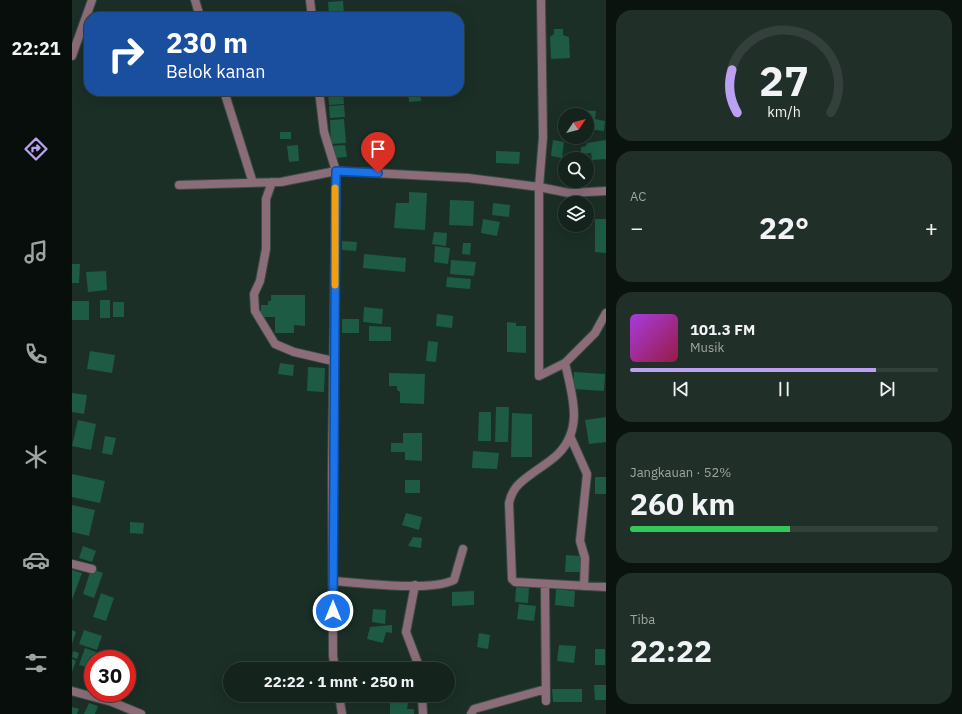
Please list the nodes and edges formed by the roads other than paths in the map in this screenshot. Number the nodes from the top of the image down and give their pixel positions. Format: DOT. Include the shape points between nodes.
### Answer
graph roads {
  1 [pos="92,0"];
  2 [pos="195,0"];
  3 [pos="310,0"];
  4 [pos="541,0"];
  5 [pos="88,12"];
  6 [pos="199,12"];
  7 [pos="311,12"];
  8 [pos="84,22"];
  9 [pos="72,56"];
  10 [pos="226,96"];
  11 [pos="320,96"];
  12 [pos="336,171"];
  13 [pos="272,182"];
  14 [pos="253,183"];
  15 [pos="179,185"];
  16 [pos="539,187"];
  17 [pos="606,191"];
  18 [pos="606,313"];
  19 [pos="333,361"];
  20 [pos="565,363"];
  21 [pos="570,436"];
  22 [pos="463,549"];
  23 [pos="72,564"];
  24 [pos="92,569"];
  25 [pos="333,581"];
  26 [pos="545,585"];
  27 [pos="415,586"];
  28 [pos="584,586"];
  29 [pos="606,587"];
  30 [pos="334,662"];
  31 [pos="417,662"];
  32 [pos="546,689"];
  33 [pos="72,691"];
  34 [pos="546,701"];
  35 [pos="340,702"];
  36 [pos="422,702"];
  37 [pos="141,714"];
  38 [pos="342,714"];
  39 [pos="423,714"];
  40 [pos="471,714"];
  1 -- 5 [label="street"];
  2 -- 6 [label="street"];
  3 -- 7 [label="street"];
  4 -- 16 [label="street" via="543,137"];
  8 -- 9 [label="street"];
  10 -- 14 [label="street"];
  11 -- 12 [label="street" via="324,132"];
  12 -- 13 [label="street"];
  12 -- 16 [label="street" via="468,178"];
  12 -- 19 [label="street"];
  13 -- 14 [label="street"];
  13 -- 19 [label="street" via="266,199 266,249 260,281 254,294 255,311 275,344 294,352"];
  14 -- 15 [label="street"];
  16 -- 17 [label="street" via="569,193"];
  16 -- 20 [label="street" via="539,376"];
  18 -- 20 [label="street" via="595,333"];
  19 -- 25 [label="street"];
  20 -- 21 [label="street" via="574,408"];
  21 -- 26 [label="street" via="558,454 516,486 509,503 512,580"];
  21 -- 28 [label="street" via="587,474 580,541 585,558"];
  22 -- 27 [label="street" via="454,580"];
  23 -- 24 [label="street"];
  25 -- 27 [label="street"];
  25 -- 30 [label="street"];
  26 -- 28 [label="street"];
  26 -- 32 [label="street"];
  27 -- 31 [label="street" via="406,632"];
  28 -- 29 [label="street"];
  32 -- 34 [label="street"];
  32 -- 40 [label="street" via="474,709"];
  33 -- 37 [label="street" via="112,702"];
  35 -- 38 [label="street"];
  36 -- 39 [label="street"];
}
